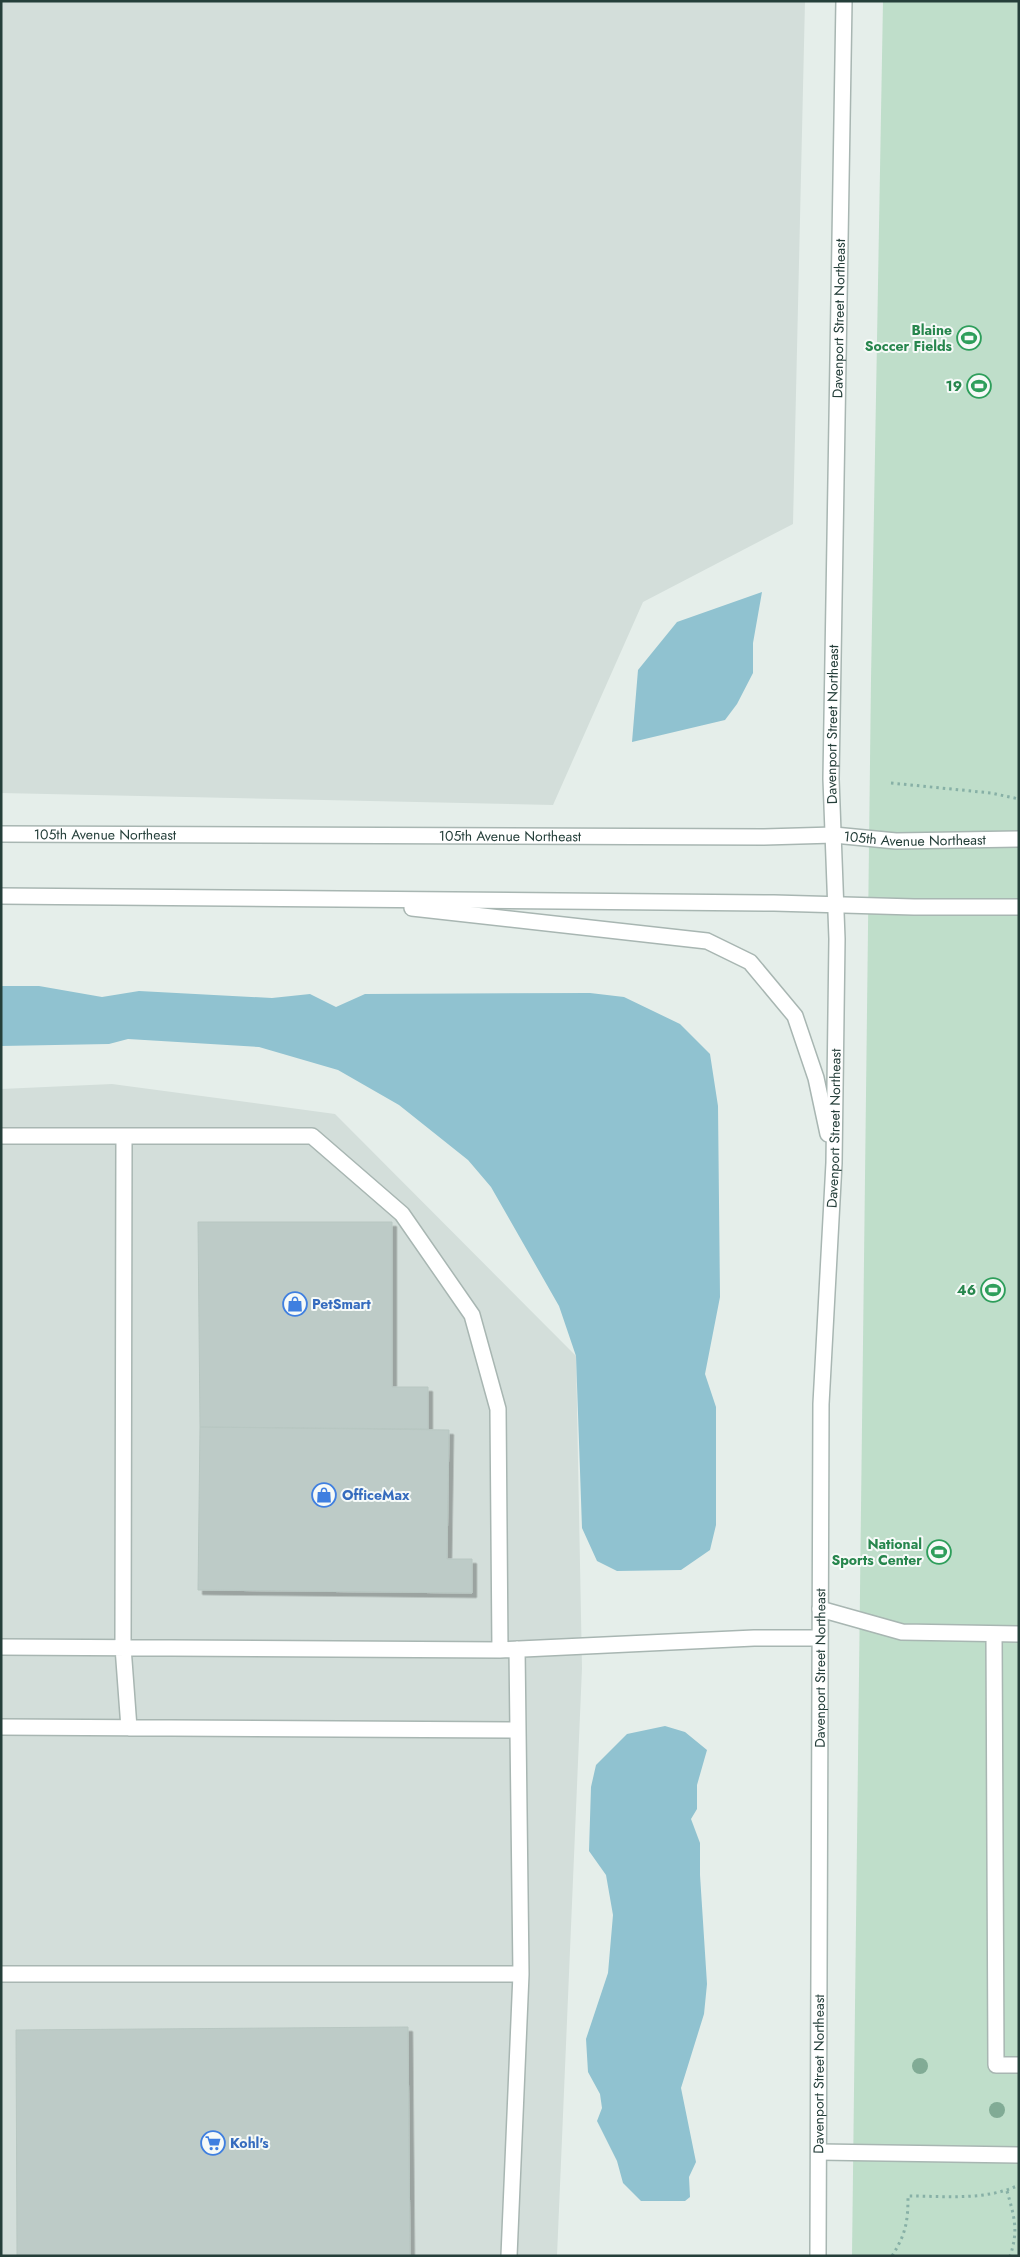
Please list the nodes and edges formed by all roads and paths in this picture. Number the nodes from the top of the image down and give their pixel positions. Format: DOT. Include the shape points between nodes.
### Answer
graph roads {
  1 [pos="844,1"];
  2 [pos="891,783"];
  3 [pos="1019,799"];
  4 [pos="1,834"];
  5 [pos="834,835"];
  6 [pos="1019,839"];
  7 [pos="1,896"];
  8 [pos="334,899"];
  9 [pos="837,905"];
  10 [pos="1019,908"];
  11 [pos="1,1136"];
  12 [pos="124,1136"];
  13 [pos="834,1163"];
  14 [pos="820,1608"];
  15 [pos="994,1634"];
  16 [pos="1019,1634"];
  17 [pos="820,1638"];
  18 [pos="1,1647"];
  19 [pos="123,1647"];
  20 [pos="516,1649"];
  21 [pos="500,1650"];
  22 [pos="1,1728"];
  23 [pos="129,1728"];
  24 [pos="517,1730"];
  25 [pos="1,1974"];
  26 [pos="521,1974"];
  27 [pos="1019,2065"];
  28 [pos="819,2152"];
  29 [pos="1019,2155"];
  30 [pos="1019,2185"];
  31 [pos="1007,2190"];
  32 [pos="509,2256"];
  33 [pos="818,2256"];
  34 [pos="892,2256"];
  35 [pos="1010,2256"];
  1 -- 5 [label="street, Davenport Street Northeast" via="831,779"];
  2 -- 3 [label="path"];
  4 -- 5 [label="street, 105th Avenue Northeast"];
  5 -- 6 [label="street, 105th Avenue Northeast" via="896,841"];
  5 -- 9 [label="street, Davenport Street Northeast"];
  7 -- 8 [label="street"];
  8 -- 9 [label="street"];
  8 -- 13 [label="street" via="707,941 750,962 795,1016 816,1078"];
  9 -- 10 [label="street"];
  9 -- 13 [label="street, Davenport Street Northeast"];
  11 -- 12 [label="street"];
  12 -- 19 [label="street"];
  12 -- 21 [label="street" via="312,1136 402,1214 472,1315 498,1409"];
  13 -- 14 [label="street, Davenport Street Northeast" via="821,1404"];
  14 -- 15 [label="street" via="902,1632"];
  14 -- 17 [label="street, Davenport Street Northeast"];
  15 -- 16 [label="street"];
  15 -- 27 [label="street" via="996,2065"];
  17 -- 20 [label="street"];
  17 -- 28 [label="street, Davenport Street Northeast"];
  18 -- 19 [label="street"];
  19 -- 21 [label="street"];
  19 -- 23 [label="street"];
  20 -- 21 [label="street"];
  20 -- 24 [label="street"];
  22 -- 23 [label="street"];
  23 -- 24 [label="street"];
  24 -- 26 [label="street"];
  25 -- 26 [label="street"];
  26 -- 32 [label="street"];
  28 -- 29 [label="street"];
  28 -- 33 [label="street, Davenport Street Northeast"];
  30 -- 31 [label="path"];
  31 -- 34 [label="path" via="978,2196 908,2196 908,2222"];
  31 -- 35 [label="path" via="1016,2222"];
}
